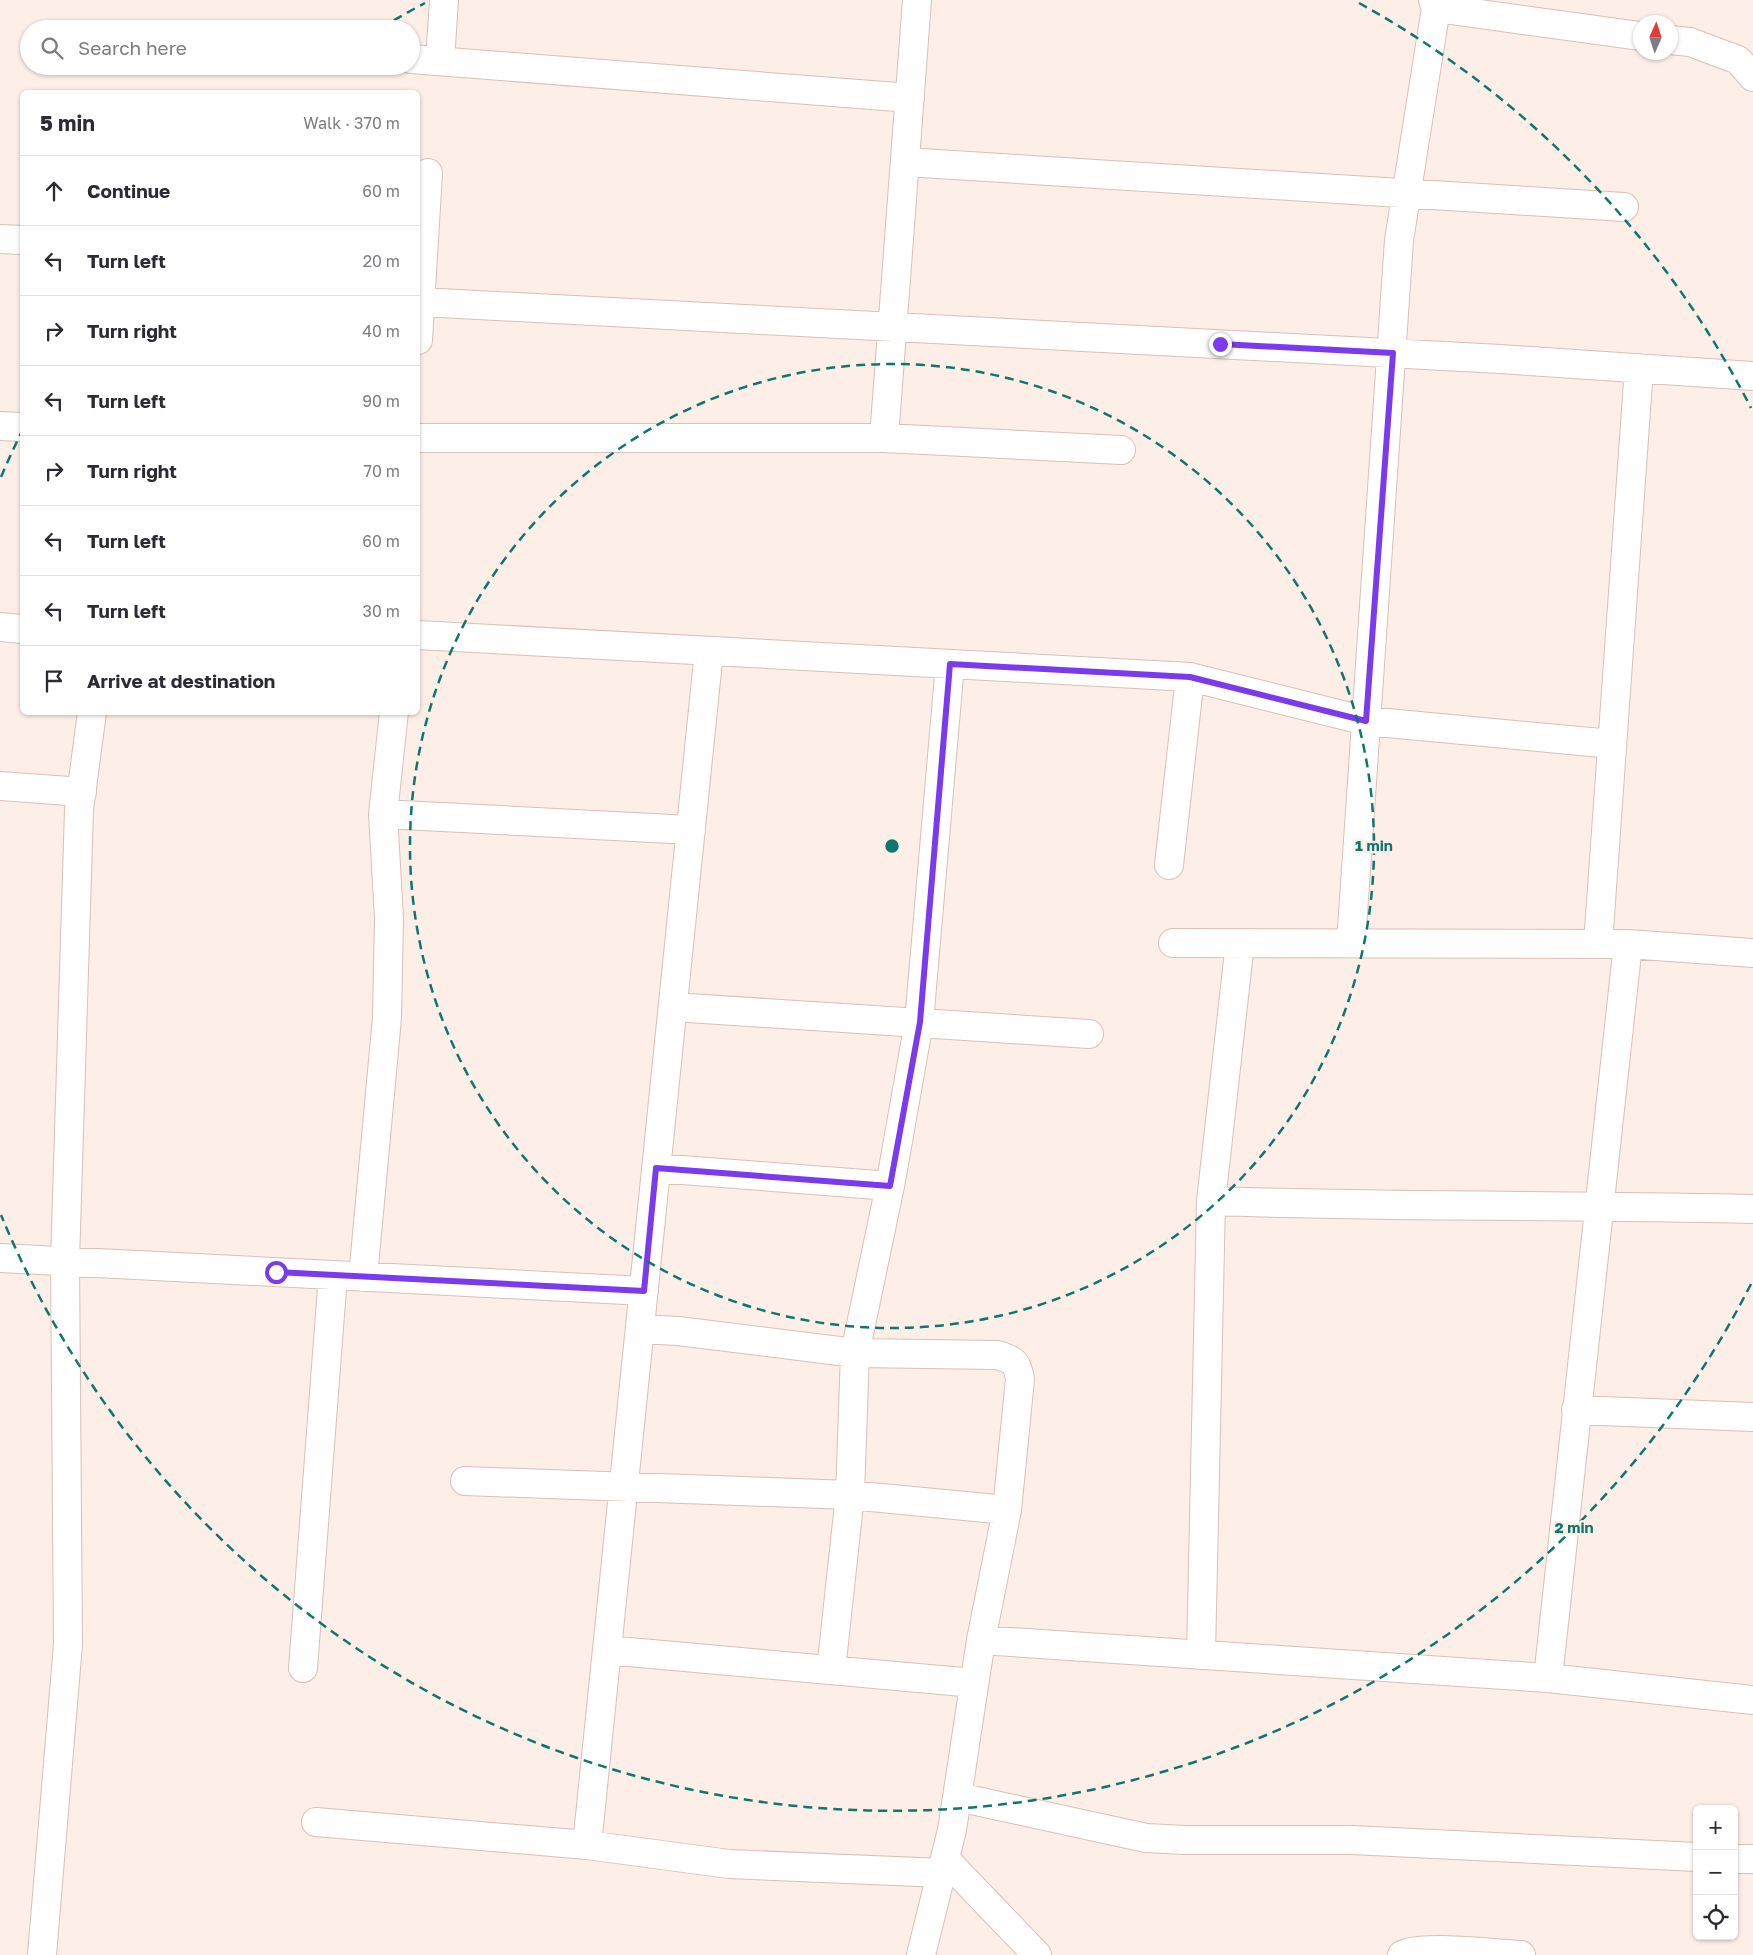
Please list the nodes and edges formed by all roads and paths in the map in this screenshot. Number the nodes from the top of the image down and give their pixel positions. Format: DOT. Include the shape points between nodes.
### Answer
graph roads {
  1 [pos="444,0"];
  2 [pos="917,0"];
  3 [pos="1434,4"];
  4 [pos="1633,35"];
  5 [pos="1678,41"];
  6 [pos="420,59"];
  7 [pos="440,60"];
  8 [pos="1753,77"];
  9 [pos="910,98"];
  10 [pos="905,162"];
  11 [pos="428,174"];
  12 [pos="1408,194"];
  13 [pos="1624,207"];
  14 [pos="0,239"];
  15 [pos="20,240"];
  16 [pos="421,302"];
  17 [pos="420,315"];
  18 [pos="892,327"];
  19 [pos="1393,353"];
  20 [pos="1639,368"];
  21 [pos="1753,376"];
  22 [pos="0,426"];
  23 [pos="20,427"];
  24 [pos="420,438"];
  25 [pos="884,438"];
  26 [pos="1121,450"];
  27 [pos="0,627"];
  28 [pos="20,629"];
  29 [pos="420,635"];
  30 [pos="709,651"];
  31 [pos="950,664"];
  32 [pos="1190,677"];
  33 [pos="92,715"];
  34 [pos="394,715"];
  35 [pos="1366,721"];
  36 [pos="1612,744"];
  37 [pos="0,786"];
  38 [pos="82,792"];
  39 [pos="383,814"];
  40 [pos="691,830"];
  41 [pos="1169,865"];
  42 [pos="1173,943"];
  43 [pos="1351,943"];
  44 [pos="1240,944"];
  45 [pos="1598,944"];
  46 [pos="1628,944"];
  47 [pos="1753,953"];
  48 [pos="673,1007"];
  49 [pos="920,1022"];
  50 [pos="1089,1034"];
  51 [pos="656,1168"];
  52 [pos="890,1186"];
  53 [pos="1211,1201"];
  54 [pos="1599,1206"];
  55 [pos="1753,1209"];
  56 [pos="0,1258"];
  57 [pos="65,1261"];
  58 [pos="333,1275"];
  59 [pos="363,1277"];
  60 [pos="644,1291"];
  61 [pos="640,1329"];
  62 [pos="855,1353"];
  63 [pos="1576,1410"];
  64 [pos="1753,1417"];
  65 [pos="465,1480"];
  66 [pos="623,1487"];
  67 [pos="850,1495"];
  68 [pos="1007,1510"];
  69 [pos="981,1640"];
  70 [pos="607,1650"];
  71 [pos="1201,1655"];
  72 [pos="303,1668"];
  73 [pos="831,1670"];
  74 [pos="1548,1678"];
  75 [pos="974,1683"];
  76 [pos="1753,1700"];
  77 [pos="958,1797"];
  78 [pos="316,1822"];
  79 [pos="587,1845"];
  80 [pos="1693,1857"];
  81 [pos="1738,1859"];
  82 [pos="1753,1859"];
  83 [pos="944,1866"];
  84 [pos="42,1955"];
  85 [pos="921,1955"];
  86 [pos="1037,1955"];
  87 [pos="1402,1955"];
  88 [pos="1521,1955"];
  1 -- 7 [label="street"];
  2 -- 9 [label="street"];
  3 -- 4 [label="street"];
  3 -- 12 [label="street"];
  5 -- 8 [label="street" via="1690,42 1738,60"];
  6 -- 7 [label="street"];
  7 -- 9 [label="street"];
  9 -- 10 [label="street"];
  10 -- 12 [label="street"];
  10 -- 18 [label="street"];
  11 -- 16 [label="street"];
  12 -- 13 [label="street"];
  12 -- 19 [label="street" via="1399,240"];
  14 -- 15 [label="street"];
  16 -- 17 [label="street"];
  16 -- 18 [label="street"];
  18 -- 19 [label="street"];
  18 -- 25 [label="street"];
  19 -- 20 [label="street"];
  19 -- 35 [label="street"];
  20 -- 21 [label="street"];
  20 -- 36 [label="street"];
  22 -- 23 [label="street"];
  24 -- 25 [label="street"];
  25 -- 26 [label="street"];
  27 -- 28 [label="street"];
  29 -- 30 [label="street"];
  30 -- 31 [label="street"];
  30 -- 40 [label="street"];
  31 -- 32 [label="street"];
  31 -- 49 [label="street"];
  32 -- 35 [label="street"];
  32 -- 41 [label="street"];
  33 -- 38 [label="street"];
  34 -- 39 [label="street"];
  35 -- 36 [label="street"];
  35 -- 43 [label="street"];
  36 -- 45 [label="street"];
  37 -- 38 [label="street"];
  38 -- 57 [label="street"];
  39 -- 40 [label="street"];
  39 -- 59 [label="street" via="390,918 386,1018"];
  40 -- 48 [label="street"];
  42 -- 44 [label="street"];
  43 -- 44 [label="street"];
  43 -- 45 [label="street"];
  44 -- 53 [label="street"];
  45 -- 46 [label="street"];
  46 -- 47 [label="street"];
  46 -- 54 [label="street"];
  48 -- 49 [label="street"];
  48 -- 51 [label="street"];
  49 -- 50 [label="street"];
  49 -- 52 [label="street"];
  51 -- 52 [label="street"];
  51 -- 60 [label="street"];
  52 -- 62 [label="street"];
  53 -- 54 [label="street"];
  53 -- 71 [label="street"];
  54 -- 55 [label="street"];
  54 -- 63 [label="street"];
  56 -- 57 [label="street"];
  57 -- 58 [label="street"];
  57 -- 84 [label="street" via="68,1644"];
  58 -- 59 [label="street"];
  58 -- 72 [label="street"];
  59 -- 60 [label="street"];
  60 -- 61 [label="street"];
  61 -- 62 [label="street"];
  61 -- 66 [label="street"];
  62 -- 67 [label="street"];
  62 -- 68 [label="street" via="997,1355 1018,1366 1020,1379"];
  63 -- 64 [label="street"];
  63 -- 74 [label="street"];
  65 -- 66 [label="street"];
  66 -- 67 [label="street"];
  66 -- 70 [label="street"];
  67 -- 68 [label="street"];
  67 -- 73 [label="street"];
  68 -- 69 [label="street"];
  69 -- 71 [label="street"];
  69 -- 75 [label="street"];
  70 -- 73 [label="street"];
  70 -- 79 [label="street"];
  71 -- 74 [label="street"];
  73 -- 75 [label="street"];
  74 -- 76 [label="street"];
  75 -- 77 [label="street"];
  77 -- 80 [label="street" via="1146,1838 1352,1840"];
  77 -- 83 [label="street"];
  78 -- 79 [label="street"];
  79 -- 83 [label="street" via="729,1864"];
  81 -- 82 [label="street"];
  83 -- 85 [label="street"];
  83 -- 86 [label="street"];
  87 -- 88 [label="street" via="1429,1950"];
}
